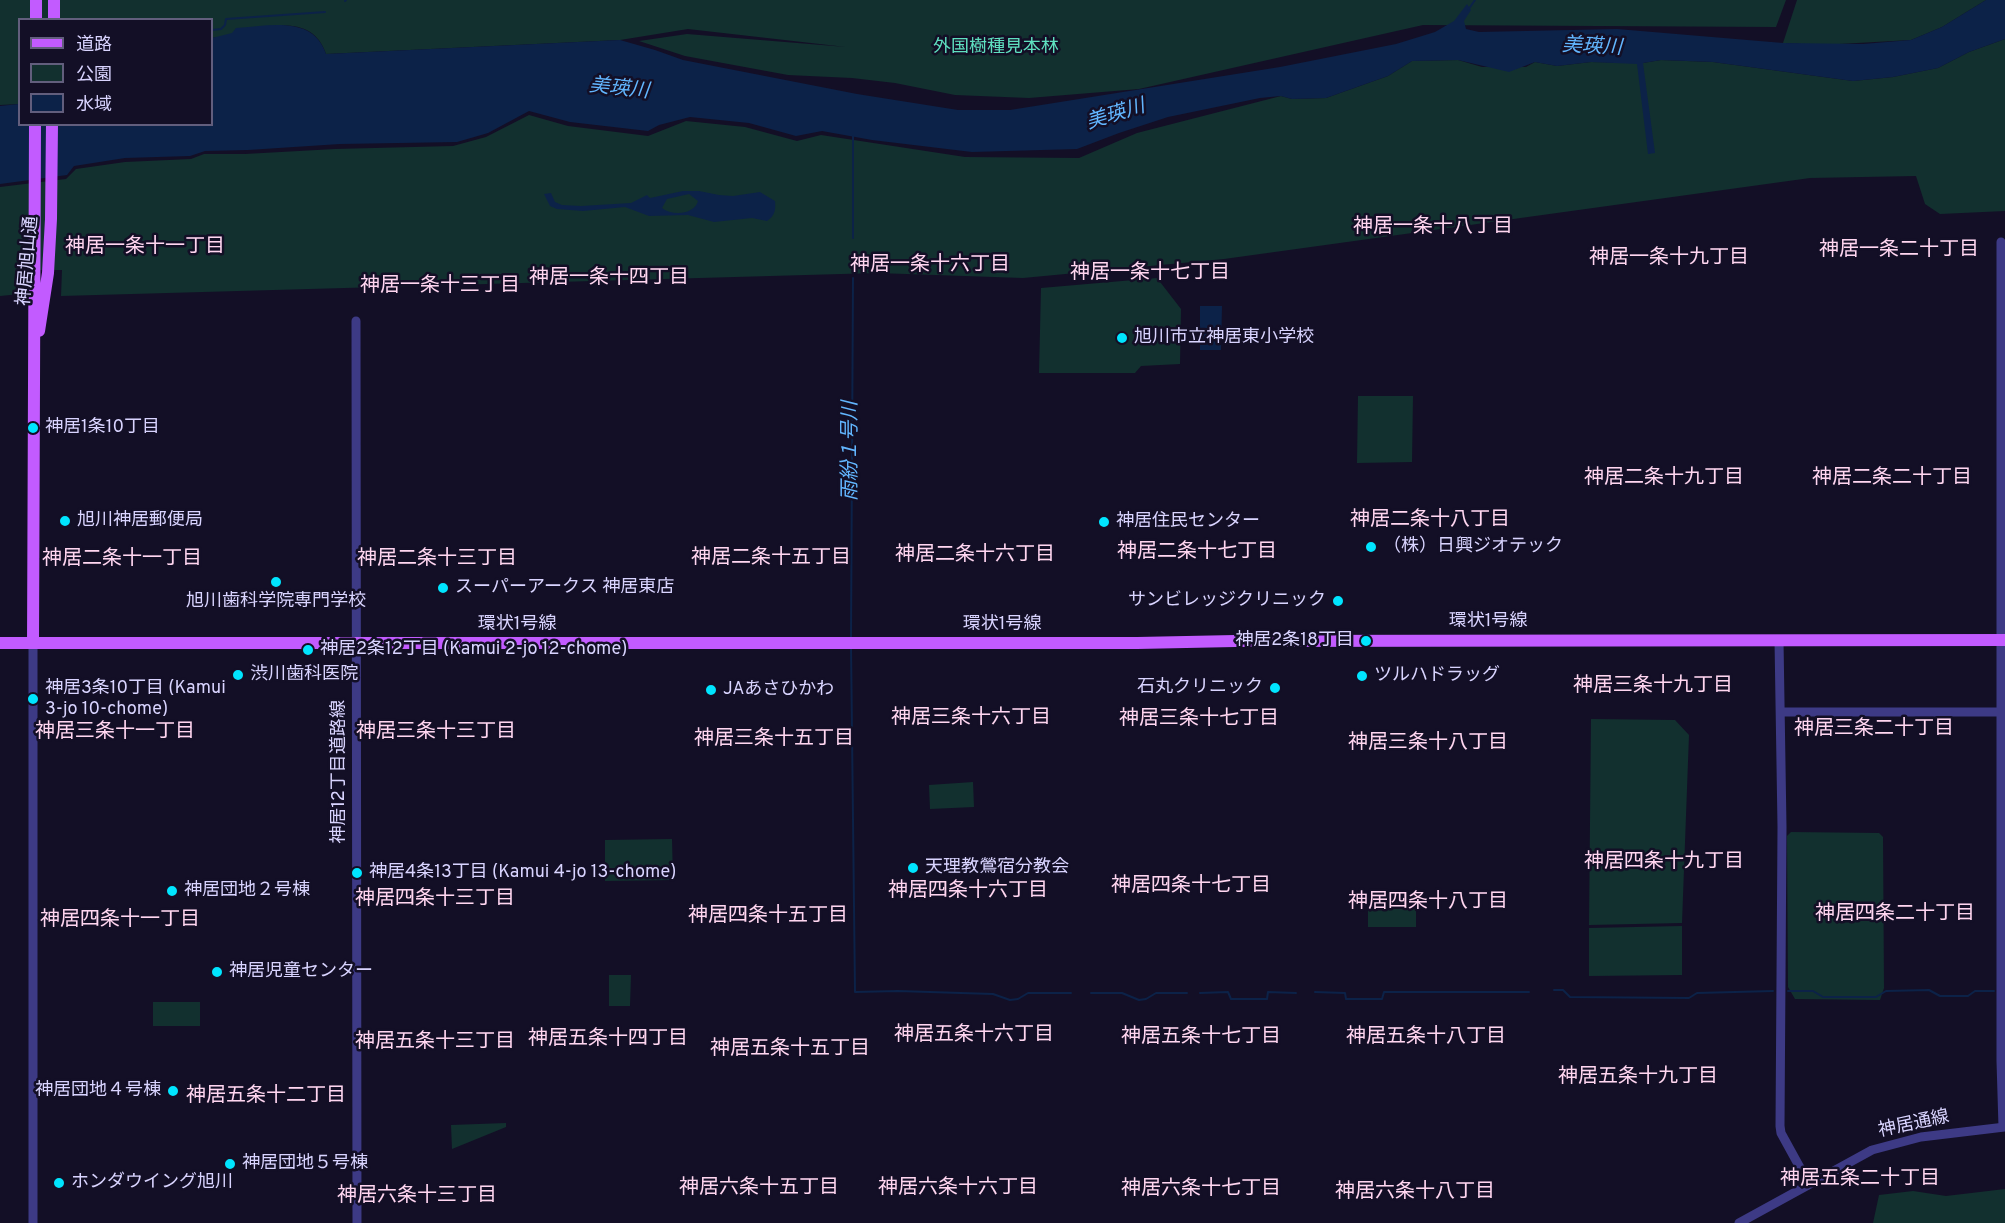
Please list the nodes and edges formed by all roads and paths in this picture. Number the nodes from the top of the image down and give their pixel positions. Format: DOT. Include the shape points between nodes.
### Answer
graph roads {
  1 [pos="36,0"];
  2 [pos="54,0"];
  3 [pos="36,18"];
  4 [pos="54,18"];
  5 [pos="35,126"];
  6 [pos="52,126"];
  7 [pos="2001,242"];
  8 [pos="356,321"];
  9 [pos="2002,384"];
  10 [pos="33,401"];
  11 [pos="1779,640"];
  12 [pos="2003,640"];
  13 [pos="0,643"];
  14 [pos="33,643"];
  15 [pos="357,643"];
  16 [pos="1780,712"];
  17 [pos="2003,712"];
  18 [pos="2004,1127"];
  19 [pos="1809,1184"];
  20 [pos="33,1223"];
  21 [pos="357,1223"];
  22 [pos="1739,1223"];
  1 -- 3 [label="main road"];
  2 -- 4 [label="main road"];
  5 -- 10 [label="main road, 神居旭山通"];
  6 -- 10 [label="main road, 神居旭山通" via="48,273"];
  7 -- 9 [label="street"];
  8 -- 15 [label="street, 神居12丁目道路線"];
  9 -- 12 [label="street"];
  10 -- 14 [label="main road, 神居旭山通"];
  11 -- 12 [label="main road, 環状1号線"];
  11 -- 15 [label="main road, 環状1号線"];
  11 -- 16 [label="street"];
  12 -- 17 [label="street"];
  13 -- 14 [label="main road, 環状1号線"];
  14 -- 15 [label="main road, 環状1号線"];
  14 -- 20 [label="street, 神居旭山通"];
  15 -- 21 [label="street, 神居12丁目道路線"];
  16 -- 17 [label="street"];
  16 -- 19 [label="street" via="1780,1126"];
  17 -- 18 [label="street"];
  18 -- 19 [label="street, 神居通線" via="1921,1137 1872,1150"];
  19 -- 22 [label="street, 神居通線"];
}
